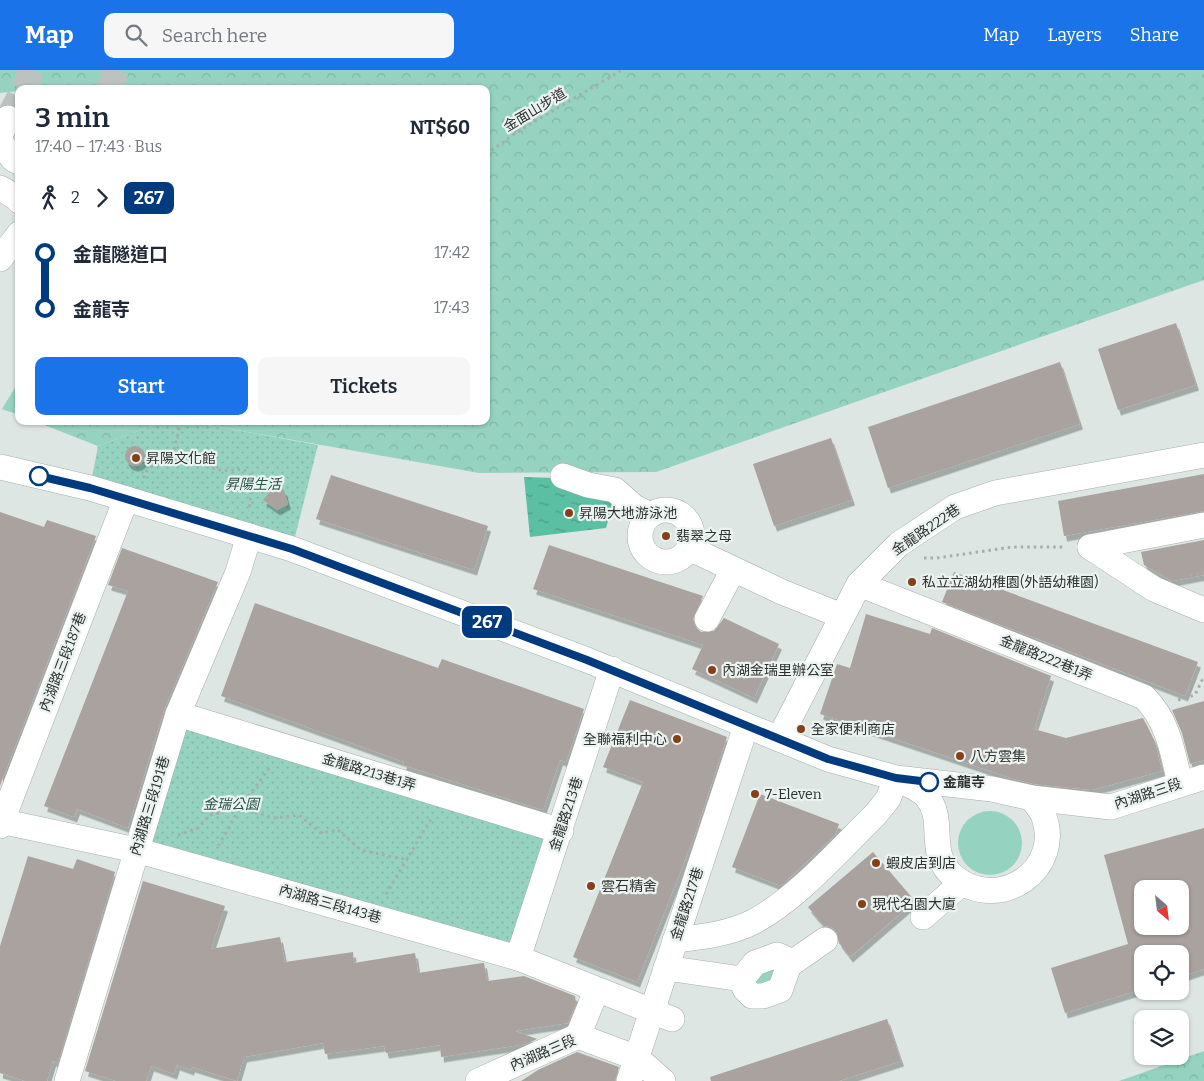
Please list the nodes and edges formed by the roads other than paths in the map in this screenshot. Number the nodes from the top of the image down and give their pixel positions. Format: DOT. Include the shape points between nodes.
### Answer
graph roads {
  1 [pos="3,132"];
  2 [pos="15,160"];
  3 [pos="0,188"];
  4 [pos="15,197"];
  5 [pos="15,239"];
  6 [pos="0,259"];
  7 [pos="1204,455"];
  8 [pos="0,467"];
  9 [pos="563,476"];
  10 [pos="134,501"];
  11 [pos="650,515"];
  12 [pos="1204,525"];
  13 [pos="249,536"];
  14 [pos="689,548"];
  15 [pos="733,570"];
  16 [pos="859,584"];
  17 [pos="1204,610"];
  18 [pos="842,616"];
  19 [pos="707,619"];
  20 [pos="612,669"];
  21 [pos="178,714"];
  22 [pos="746,726"];
  23 [pos="779,739"];
  24 [pos="1204,777"];
  25 [pos="896,778"];
  26 [pos="1180,784"];
  27 [pos="1032,798"];
  28 [pos="0,822"];
  29 [pos="561,831"];
  30 [pos="136,850"];
  31 [pos="962,883"];
  32 [pos="923,917"];
  33 [pos="675,940"];
  34 [pos="825,940"];
  35 [pos="518,958"];
  36 [pos="666,968"];
  37 [pos="596,991"];
  38 [pos="662,1015"];
  39 [pos="578,1036"];
  40 [pos="637,1058"];
  41 [pos="67,1081"];
  42 [pos="478,1081"];
  43 [pos="629,1081"];
  44 [pos="663,1081"];
  1 -- 2 [label="street"];
  3 -- 4 [label="street"];
  5 -- 6 [label="street"];
  7 -- 16 [label="street, 金龍路222巷" via="995,493 955,507 899,544"];
  8 -- 10 [label="street"];
  9 -- 11 [label="street" via="616,490 634,507"];
  10 -- 13 [label="street"];
  10 -- 28 [label="street, 內湖路三段187巷"];
  11 -- 14 [label="street" via="666,510 683,516 692,531"];
  11 -- 14 [label="street" via="641,530 640,539 647,553 661,562 669,562"];
  12 -- 17 [label="street" via="1090,547 1154,589"];
  13 -- 20 [label="street" via="292,549"];
  13 -- 21 [label="street, 內湖路三段191巷" via="238,572"];
  14 -- 15 [label="street"];
  15 -- 18 [label="street"];
  15 -- 19 [label="street"];
  16 -- 18 [label="street, 金龍路222巷"];
  16 -- 26 [label="street, 金龍路222巷1弄" via="1144,697 1162,721"];
  18 -- 23 [label="street, 金龍路222巷"];
  20 -- 22 [label="street"];
  20 -- 29 [label="street, 金龍路213巷"];
  21 -- 29 [label="street, 金龍路213巷1弄"];
  21 -- 30 [label="street, 內湖路三段191巷"];
  22 -- 23 [label="street"];
  22 -- 33 [label="street, 金龍路217巷"];
  23 -- 25 [label="street" via="828,759"];
  24 -- 26 [label="street, 內湖路三段"];
  25 -- 27 [label="street, 內湖路三段" via="992,789"];
  25 -- 31 [label="street" via="927,795 937,825 936,844 941,862"];
  25 -- 33 [label="street" via="888,799 876,814 780,906 752,923 714,935"];
  26 -- 27 [label="street, 內湖路三段" via="1111,807"];
  27 -- 31 [label="street" via="1043,814 1046,832 1044,851 1036,868 1023,882 1006,890 987,892"];
  28 -- 30 [label="street, 內湖路三段143巷"];
  29 -- 35 [label="street, 金龍路213巷"];
  30 -- 35 [label="street, 內湖路三段143巷"];
  30 -- 41 [label="street, 內湖路三段191巷"];
  31 -- 32 [label="street"];
  33 -- 36 [label="street, 金龍路217巷"];
  34 -- 36 [label="street" via="789,966 780,990 763,996 752,996 745,990 742,978"];
  35 -- 37 [label="street, 內湖路三段143巷"];
  36 -- 38 [label="street, 金龍路217巷"];
  37 -- 38 [label="street, 內湖路三段143巷"];
  37 -- 39 [label="street"];
  38 -- 40 [label="street, 金龍路217巷"];
  39 -- 40 [label="street, 內湖路三段"];
  39 -- 42 [label="street, 內湖路三段"];
  40 -- 43 [label="street, 金龍路217巷"];
  40 -- 44 [label="street"];
}
